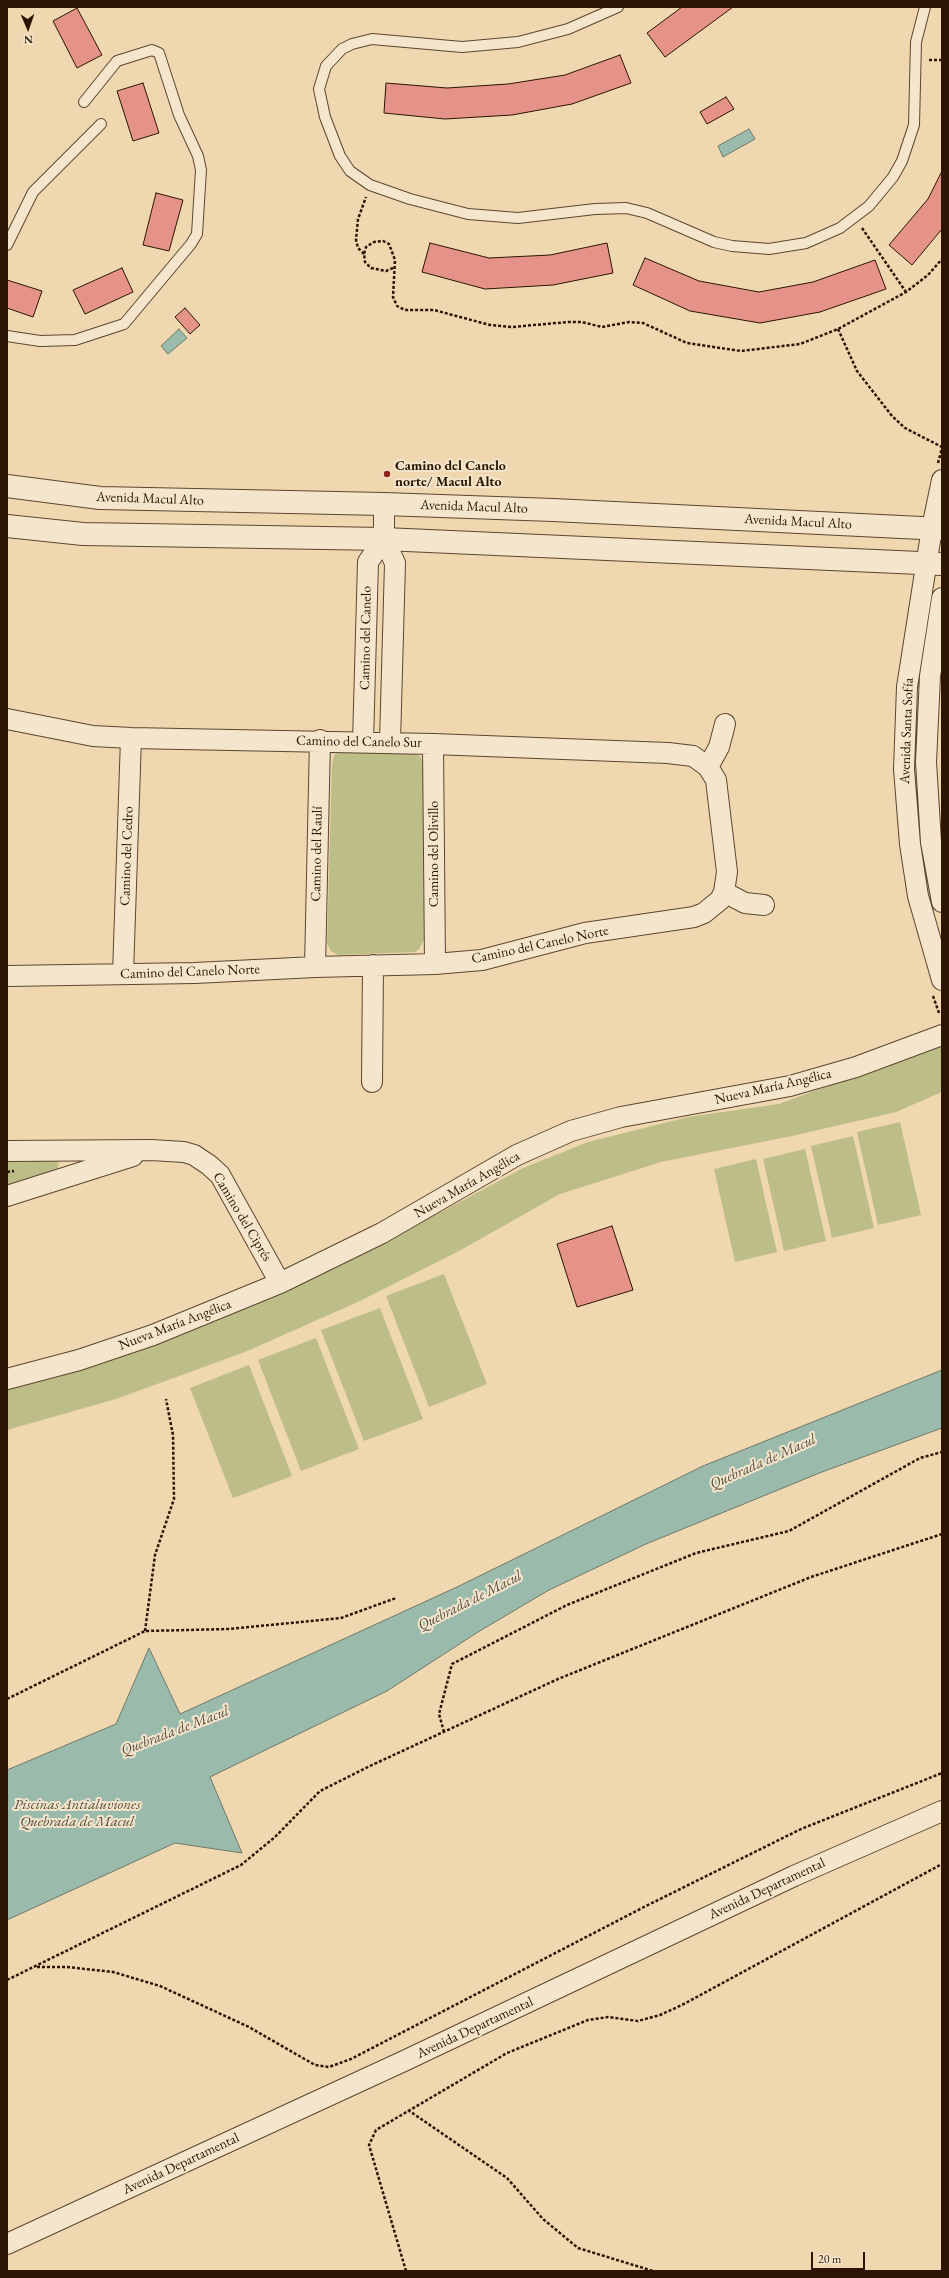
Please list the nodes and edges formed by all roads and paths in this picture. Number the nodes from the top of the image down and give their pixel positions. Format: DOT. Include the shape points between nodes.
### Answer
graph roads {
  1 [pos="925,7"];
  2 [pos="615,8"];
  3 [pos="84,102"];
  4 [pos="101,124"];
  5 [pos="370,185"];
  6 [pos="855,218"];
  7 [pos="7,245"];
  8 [pos="364,254"];
  9 [pos="942,259"];
  10 [pos="393,268"];
  11 [pos="906,292"];
  12 [pos="838,329"];
  13 [pos="7,336"];
  14 [pos="942,447"];
  15 [pos="942,480"];
  16 [pos="7,486"];
  17 [pos="384,504"];
  18 [pos="7,526"];
  19 [pos="937,529"];
  20 [pos="384,539"];
  21 [pos="935,564"];
  22 [pos="942,598"];
  23 [pos="7,719"];
  24 [pos="725,724"];
  25 [pos="131,738"];
  26 [pos="320,740"];
  27 [pos="363,742"];
  28 [pos="390,742"];
  29 [pos="433,744"];
  30 [pos="708,767"];
  31 [pos="724,892"];
  32 [pos="942,902"];
  33 [pos="764,905"];
  34 [pos="435,964"];
  35 [pos="373,965"];
  36 [pos="315,967"];
  37 [pos="123,974"];
  38 [pos="7,976"];
  39 [pos="942,980"];
  40 [pos="942,1036"];
  41 [pos="372,1082"];
  42 [pos="150,1150"];
  43 [pos="7,1151"];
  44 [pos="7,1196"];
  45 [pos="280,1283"];
  46 [pos="7,1379"];
  47 [pos="166,1399"];
  48 [pos="942,1452"];
  49 [pos="942,1534"];
  50 [pos="396,1598"];
  51 [pos="145,1631"];
  52 [pos="7,1700"];
  53 [pos="444,1732"];
  54 [pos="942,1773"];
  55 [pos="942,1811"];
  56 [pos="942,1864"];
  57 [pos="36,1967"];
  58 [pos="7,1980"];
  59 [pos="408,2110"];
  60 [pos="7,2244"];
  61 [pos="406,2271"];
  62 [pos="653,2271"];
  1 -- 6 [label="lane" via="916,42 914,126 909,144 893,177"];
  2 -- 5 [label="lane" via="568,29 518,42 462,47 372,39 342,49 326,66 322,77 320,89 325,117 344,164 359,179"];
  3 -- 13 [label="lane" via="117,61 152,50 159,53 179,115 198,156 201,170 197,234 124,324 75,340 40,341"];
  4 -- 7 [label="lane" via="33,192"];
  5 -- 6 [label="lane" via="410,199 485,217 518,218 626,208 647,213 714,242 750,249 769,249 806,243 840,228"];
  5 -- 8 [label="path" via="358,219 356,240 358,248"];
  6 -- 11 [label="path"];
  8 -- 10 [label="path" via="365,262 371,268 386,271"];
  8 -- 10 [label="path" via="366,247 374,242 383,241 389,244 394,252"];
  9 -- 11 [label="path" via="928,275"];
  10 -- 12 [label="path" via="393,298 397,306 405,310 434,310 490,325 512,327 582,322 602,327 629,322 642,323 687,343 741,350 800,344"];
  11 -- 12 [label="path"];
  12 -- 14 [label="path" via="858,371 892,416 905,428"];
  15 -- 19 [label="street, Avenida Santa Sofía"];
  16 -- 17 [label="street, Avenida Macul Alto" via="100,498"];
  17 -- 19 [label="street, Avenida Macul Alto"];
  17 -- 20 [label="street, Camino del Canelo"];
  18 -- 20 [label="street" via="83,534"];
  19 -- 21 [label="street, Avenida Santa Sofía"];
  20 -- 21 [label="street"];
  20 -- 27 [label="street, Camino del Canelo" via="368,562"];
  20 -- 28 [label="street, Camino del Canelo" via="395,563"];
  21 -- 39 [label="street, Avenida Santa Sofía" via="907,687 904,769 910,844 918,896"];
  22 -- 32 [label="street, Avenida Santa Sofía" via="930,676 926,762 931,842"];
  23 -- 25 [label="street, Camino del Canelo Sur" via="93,736"];
  24 -- 30 [label="street" via="719,748"];
  25 -- 26 [label="street, Camino del Canelo Sur"];
  25 -- 37 [label="street, Camino del Cedro"];
  26 -- 27 [label="street, Camino del Canelo Sur"];
  26 -- 36 [label="street, Camino del Raulí"];
  27 -- 28 [label="street, Camino del Canelo Sur"];
  28 -- 29 [label="street, Camino del Canelo Sur"];
  29 -- 30 [label="street, Camino del Canelo Sur" via="668,752 693,756"];
  29 -- 34 [label="street, Camino del Olivillo"];
  30 -- 31 [label="street" via="719,791 727,872"];
  31 -- 33 [label="street" via="745,903"];
  31 -- 34 [label="street, Camino del Canelo Norte" via="713,908 694,917 585,933 482,960"];
  34 -- 35 [label="street, Camino del Canelo Norte"];
  35 -- 36 [label="street, Camino del Canelo Norte"];
  35 -- 41 [label="street"];
  36 -- 37 [label="street, Camino del Canelo Norte"];
  37 -- 38 [label="street, Camino del Canelo Norte"];
  40 -- 45 [label="street, Nueva María Angélica" via="856,1067 790,1086 621,1117 571,1132 517,1156 375,1237"];
  42 -- 43 [label="street, Camino del Ciprés"];
  42 -- 44 [label="street, Camino del Ciprés"];
  42 -- 45 [label="street, Camino del Ciprés" via="194,1155 215,1170 235,1200"];
  45 -- 46 [label="street, Nueva María Angélica" via="153,1336 79,1360"];
  47 -- 51 [label="path" via="173,1435 174,1499 155,1555"];
  48 -- 53 [label="path" via="920,1458 789,1531 689,1556 567,1605 452,1664 439,1714"];
  49 -- 53 [label="path" via="811,1577 558,1679"];
  50 -- 51 [label="path" via="341,1618 229,1629"];
  51 -- 52 [label="path"];
  53 -- 57 [label="path" via="320,1791 275,1837 241,1865"];
  54 -- 57 [label="path" via="801,1829 351,2059 329,2067 315,2065 249,2027 160,1986 112,1972 67,1967"];
  55 -- 60 [label="street, Avenida Departamental" via="794,1876 404,2061"];
  56 -- 59 [label="path" via="682,2005 638,2021 608,2017 588,2020 507,2053"];
  57 -- 58 [label="path"];
  59 -- 61 [label="path" via="376,2130 369,2145"];
  59 -- 62 [label="path" via="507,2178 543,2219 578,2248"];
}
